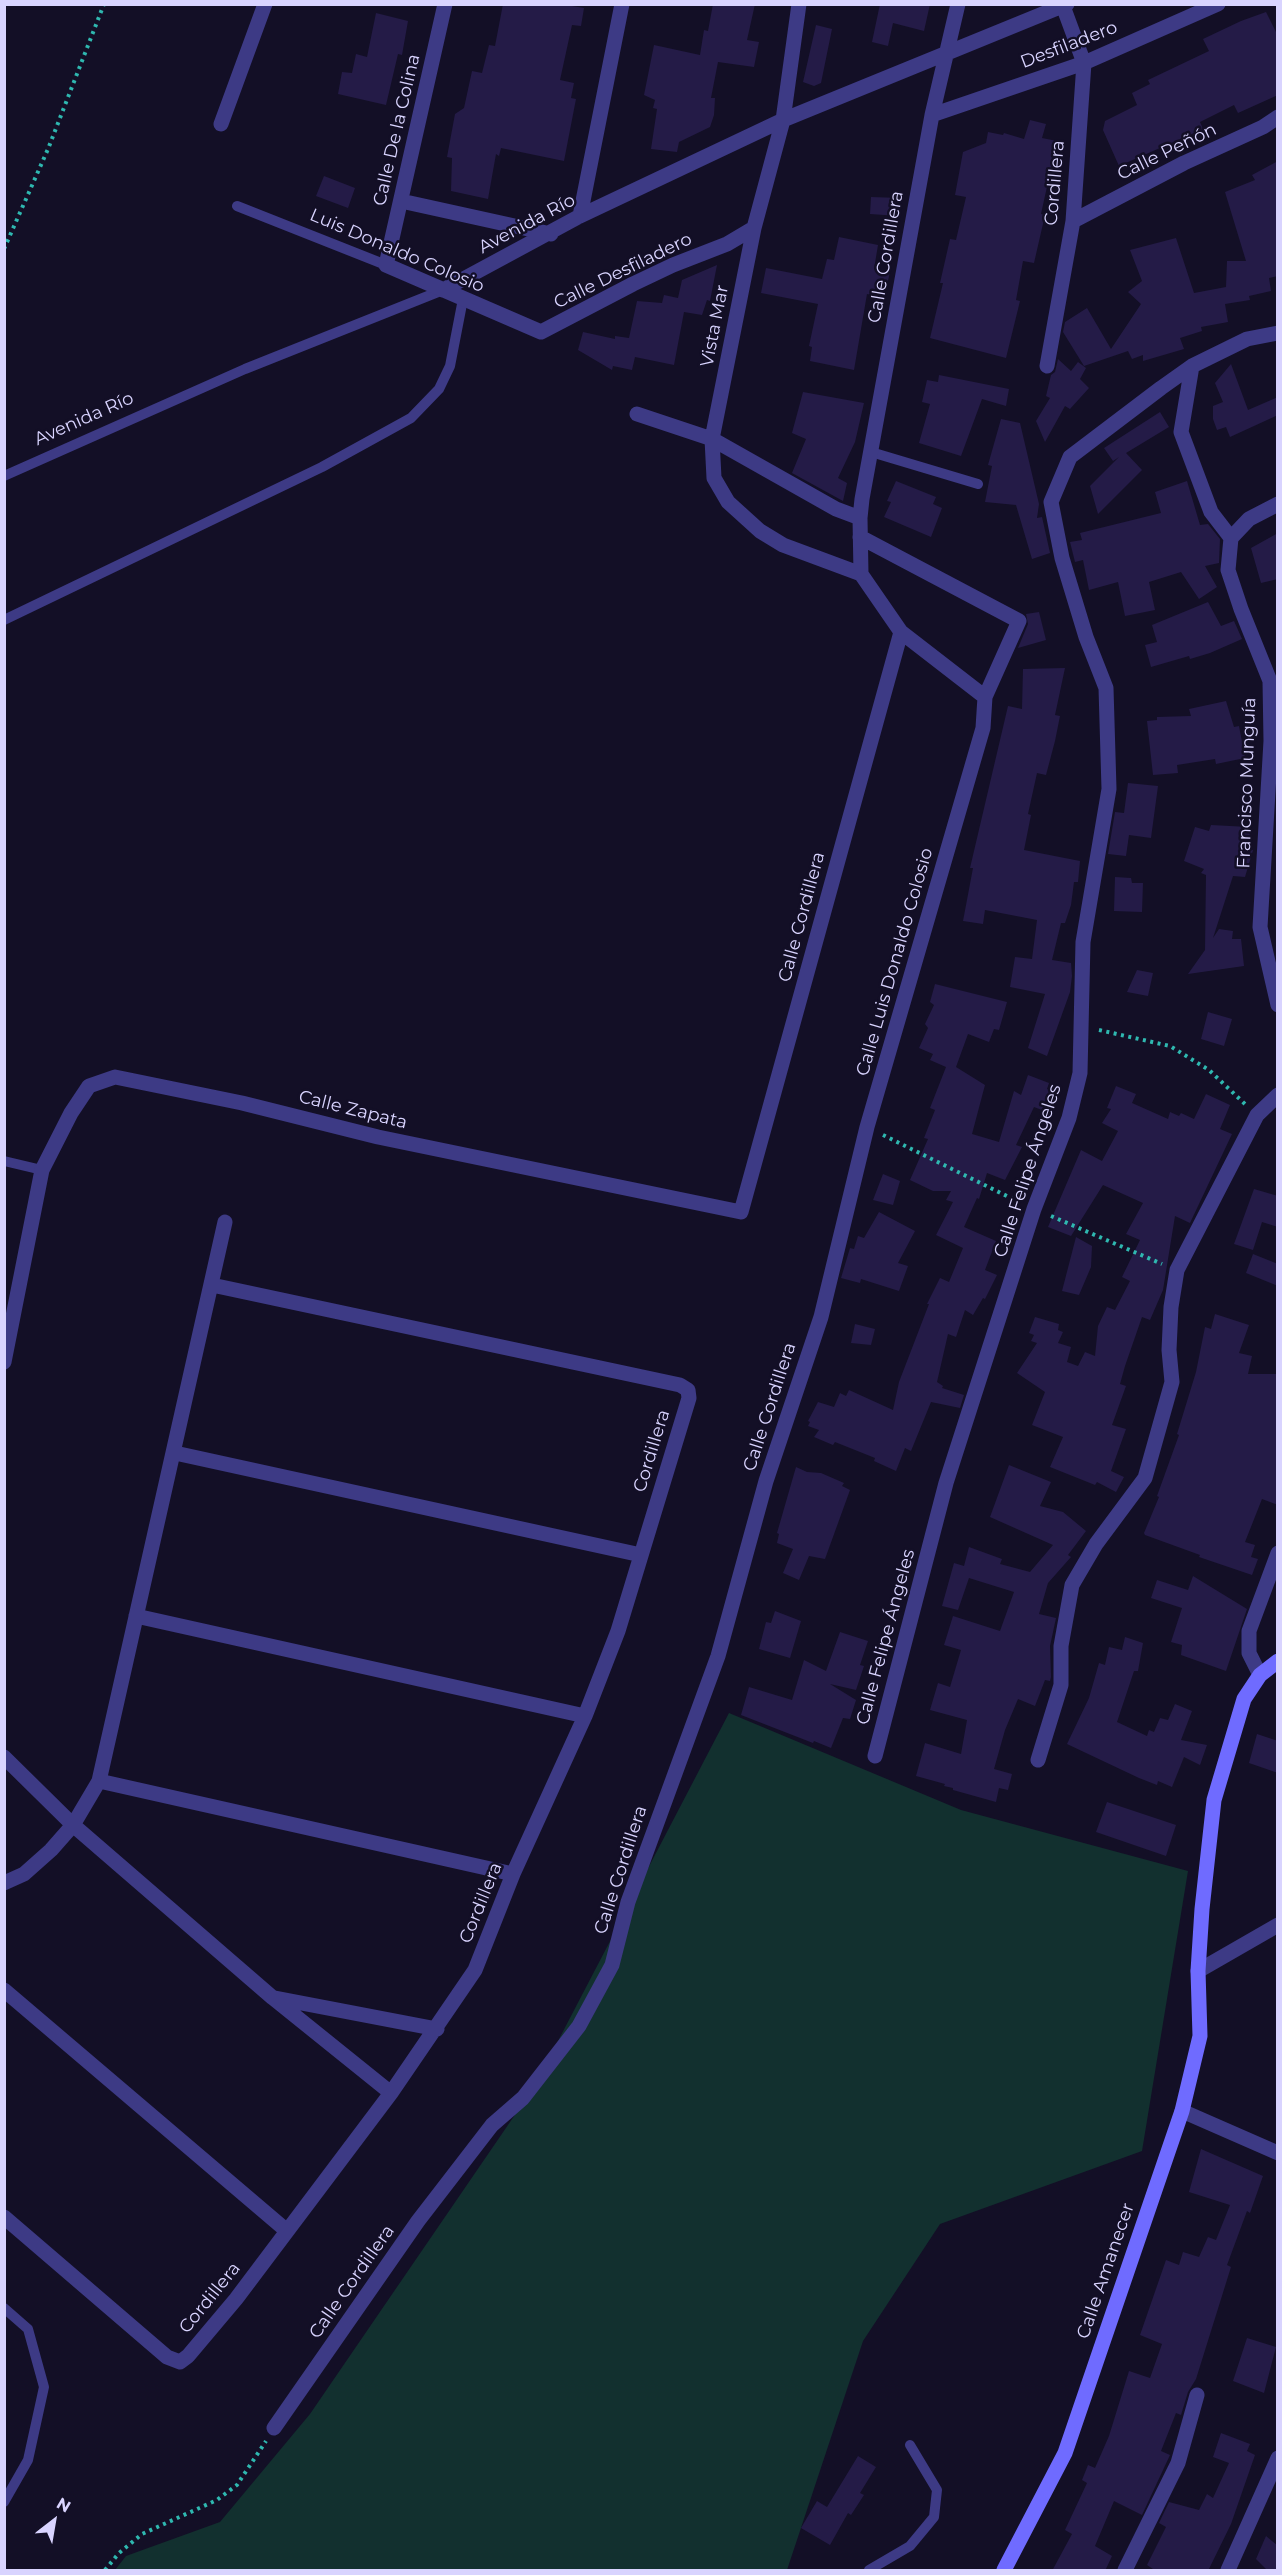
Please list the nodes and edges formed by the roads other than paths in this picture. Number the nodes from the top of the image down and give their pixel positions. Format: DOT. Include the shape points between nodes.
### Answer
graph roads {
  1 [pos="264,4"];
  2 [pos="445,4"];
  3 [pos="622,4"];
  4 [pos="799,4"];
  5 [pos="958,4"];
  6 [pos="1218,4"];
  7 [pos="1065,5"];
  8 [pos="946,54"];
  9 [pos="1084,63"];
  10 [pos="932,115"];
  11 [pos="1278,117"];
  12 [pos="783,120"];
  13 [pos="221,124"];
  14 [pos="401,201"];
  15 [pos="237,207"];
  16 [pos="580,216"];
  17 [pos="1073,221"];
  18 [pos="754,228"];
  19 [pos="550,234"];
  20 [pos="386,265"];
  21 [pos="443,290"];
  22 [pos="464,299"];
  23 [pos="541,332"];
  24 [pos="1278,333"];
  25 [pos="1047,366"];
  26 [pos="1192,366"];
  27 [pos="637,414"];
  28 [pos="712,439"];
  29 [pos="871,452"];
  30 [pos="4,476"];
  31 [pos="978,484"];
  32 [pos="1278,504"];
  33 [pos="860,518"];
  34 [pos="860,537"];
  35 [pos="1231,538"];
  36 [pos="861,574"];
  37 [pos="4,620"];
  38 [pos="901,632"];
  39 [pos="986,697"];
  40 [pos="1278,1005"];
  41 [pos="1278,1095"];
  42 [pos="4,1161"];
  43 [pos="42,1170"];
  44 [pos="741,1212"];
  45 [pos="225,1222"];
  46 [pos="839,1238"];
  47 [pos="212,1285"];
  48 [pos="4,1362"];
  49 [pos="175,1453"];
  50 [pos="1278,1552"];
  51 [pos="641,1555"];
  52 [pos="136,1616"];
  53 [pos="1278,1661"];
  54 [pos="1260,1675"];
  55 [pos="585,1716"];
  56 [pos="875,1755"];
  57 [pos="4,1757"];
  58 [pos="1038,1760"];
  59 [pos="99,1781"];
  60 [pos="73,1825"];
  61 [pos="513,1874"];
  62 [pos="4,1884"];
  63 [pos="1278,1925"];
  64 [pos="1198,1971"];
  65 [pos="4,1990"];
  66 [pos="273,1998"];
  67 [pos="437,2029"];
  68 [pos="391,2093"];
  69 [pos="1182,2111"];
  70 [pos="1278,2153"];
  71 [pos="4,2217"];
  72 [pos="287,2230"];
  73 [pos="4,2308"];
  74 [pos="1197,2395"];
  75 [pos="274,2428"];
  76 [pos="910,2445"];
  77 [pos="1277,2459"];
  78 [pos="4,2502"];
  79 [pos="869,2571"];
  80 [pos="1004,2571"];
  81 [pos="1125,2571"];
  82 [pos="1228,2571"];
  1 -- 13 [label="street"];
  2 -- 14 [label="street, Calle De la Colina"];
  3 -- 16 [label="street"];
  4 -- 12 [label="street, Vista Mar"];
  5 -- 8 [label="street, Calle Cordillera"];
  6 -- 9 [label="street, Desfiladero"];
  7 -- 8 [label="street, Avenida Río"];
  7 -- 9 [label="street, Cordillera"];
  8 -- 10 [label="street, Calle Cordillera"];
  8 -- 12 [label="street, Avenida Río"];
  9 -- 10 [label="street, Desfiladero"];
  9 -- 17 [label="street, Cordillera"];
  10 -- 29 [label="street, Calle Cordillera"];
  11 -- 17 [label="street, Calle Peñón"];
  12 -- 16 [label="street, Avenida Río"];
  12 -- 18 [label="street, Vista Mar"];
  14 -- 19 [label="street"];
  14 -- 20 [label="street, Calle De la Colina"];
  15 -- 20 [label="lane, Luis Donaldo Colosio"];
  16 -- 19 [label="street, Avenida Río"];
  17 -- 25 [label="street, Cordillera"];
  18 -- 23 [label="street, Calle Desfiladero"];
  18 -- 28 [label="street, Vista Mar"];
  19 -- 21 [label="street, Avenida Río"];
  20 -- 21 [label="street, Luis Donaldo Colosio"];
  21 -- 22 [label="street, Luis Donaldo Colosio"];
  21 -- 30 [label="lane, Avenida Río" via="244,369"];
  22 -- 23 [label="street, Luis Donaldo Colosio"];
  22 -- 37 [label="lane" via="446,374 439,389 411,418 322,467"];
  24 -- 26 [label="street, Calle Felipe Ángeles" via="1247,339"];
  26 -- 35 [label="street" via="1181,432 1211,512"];
  26 -- 56 [label="street, Calle Felipe Ángeles" via="1070,457 1051,502 1062,558 1106,688 1109,789 1083,942 1080,1073 946,1483"];
  27 -- 28 [label="street"];
  28 -- 33 [label="street" via="836,509"];
  28 -- 36 [label="street, Vista Mar" via="714,478 728,502 760,531 783,545"];
  29 -- 31 [label="lane"];
  29 -- 33 [label="street, Calle Cordillera"];
  32 -- 35 [label="street" via="1249,519"];
  33 -- 34 [label="street, Calle Cordillera"];
  34 -- 36 [label="street, Calle Cordillera"];
  34 -- 39 [label="street, Calle Luis Donaldo Colosio" via="1019,621"];
  35 -- 40 [label="street, Francisco Munguía" via="1228,570 1270,681 1271,741 1260,927"];
  36 -- 38 [label="street"];
  38 -- 39 [label="street"];
  38 -- 44 [label="street, Calle Cordillera"];
  39 -- 46 [label="street, Calle Luis Donaldo Colosio" via="983,728 867,1127"];
  41 -- 58 [label="street" via="1257,1115 1177,1270 1170,1318 1172,1383 1145,1478 1096,1545 1072,1586 1061,1646 1061,1685"];
  42 -- 43 [label="lane"];
  43 -- 44 [label="street, Calle Zapata" via="71,1113 90,1086 116,1077 378,1137"];
  43 -- 48 [label="street, Calle Zapata"];
  45 -- 47 [label="street"];
  46 -- 75 [label="street, Calle Cordillera" via="820,1317 766,1481 718,1656 628,1902 612,1965 579,2025 523,2098 492,2125 418,2221"];
  47 -- 49 [label="street"];
  47 -- 51 [label="street, Cordillera" via="680,1385 688,1390 689,1398"];
  49 -- 51 [label="street"];
  49 -- 52 [label="street"];
  50 -- 54 [label="street" via="1249,1631 1249,1653"];
  51 -- 55 [label="street, Cordillera" via="618,1631"];
  52 -- 55 [label="street"];
  52 -- 59 [label="street"];
  53 -- 54 [label="main road, Calle Amanecer"];
  54 -- 64 [label="main road, Calle Amanecer" via="1244,1699 1214,1800"];
  55 -- 61 [label="street, Cordillera"];
  57 -- 60 [label="street"];
  59 -- 60 [label="street"];
  59 -- 61 [label="street"];
  60 -- 62 [label="street" via="24,1874"];
  60 -- 66 [label="street"];
  61 -- 67 [label="street, Cordillera" via="475,1970"];
  63 -- 64 [label="street"];
  64 -- 69 [label="main road, Calle Amanecer" via="1200,2036"];
  65 -- 72 [label="street"];
  66 -- 67 [label="street"];
  66 -- 68 [label="street"];
  67 -- 68 [label="street, Cordillera"];
  68 -- 72 [label="street, Cordillera"];
  69 -- 70 [label="street"];
  69 -- 80 [label="main road, Calle Amanecer" via="1065,2453"];
  71 -- 72 [label="street, Cordillera" via="167,2357 180,2362 236,2299"];
  73 -- 78 [label="lane" via="28,2329 44,2387 28,2460"];
  74 -- 81 [label="street" via="1178,2463"];
  76 -- 79 [label="lane" via="937,2490 934,2517 910,2546"];
  77 -- 82 [label="street"];
}
